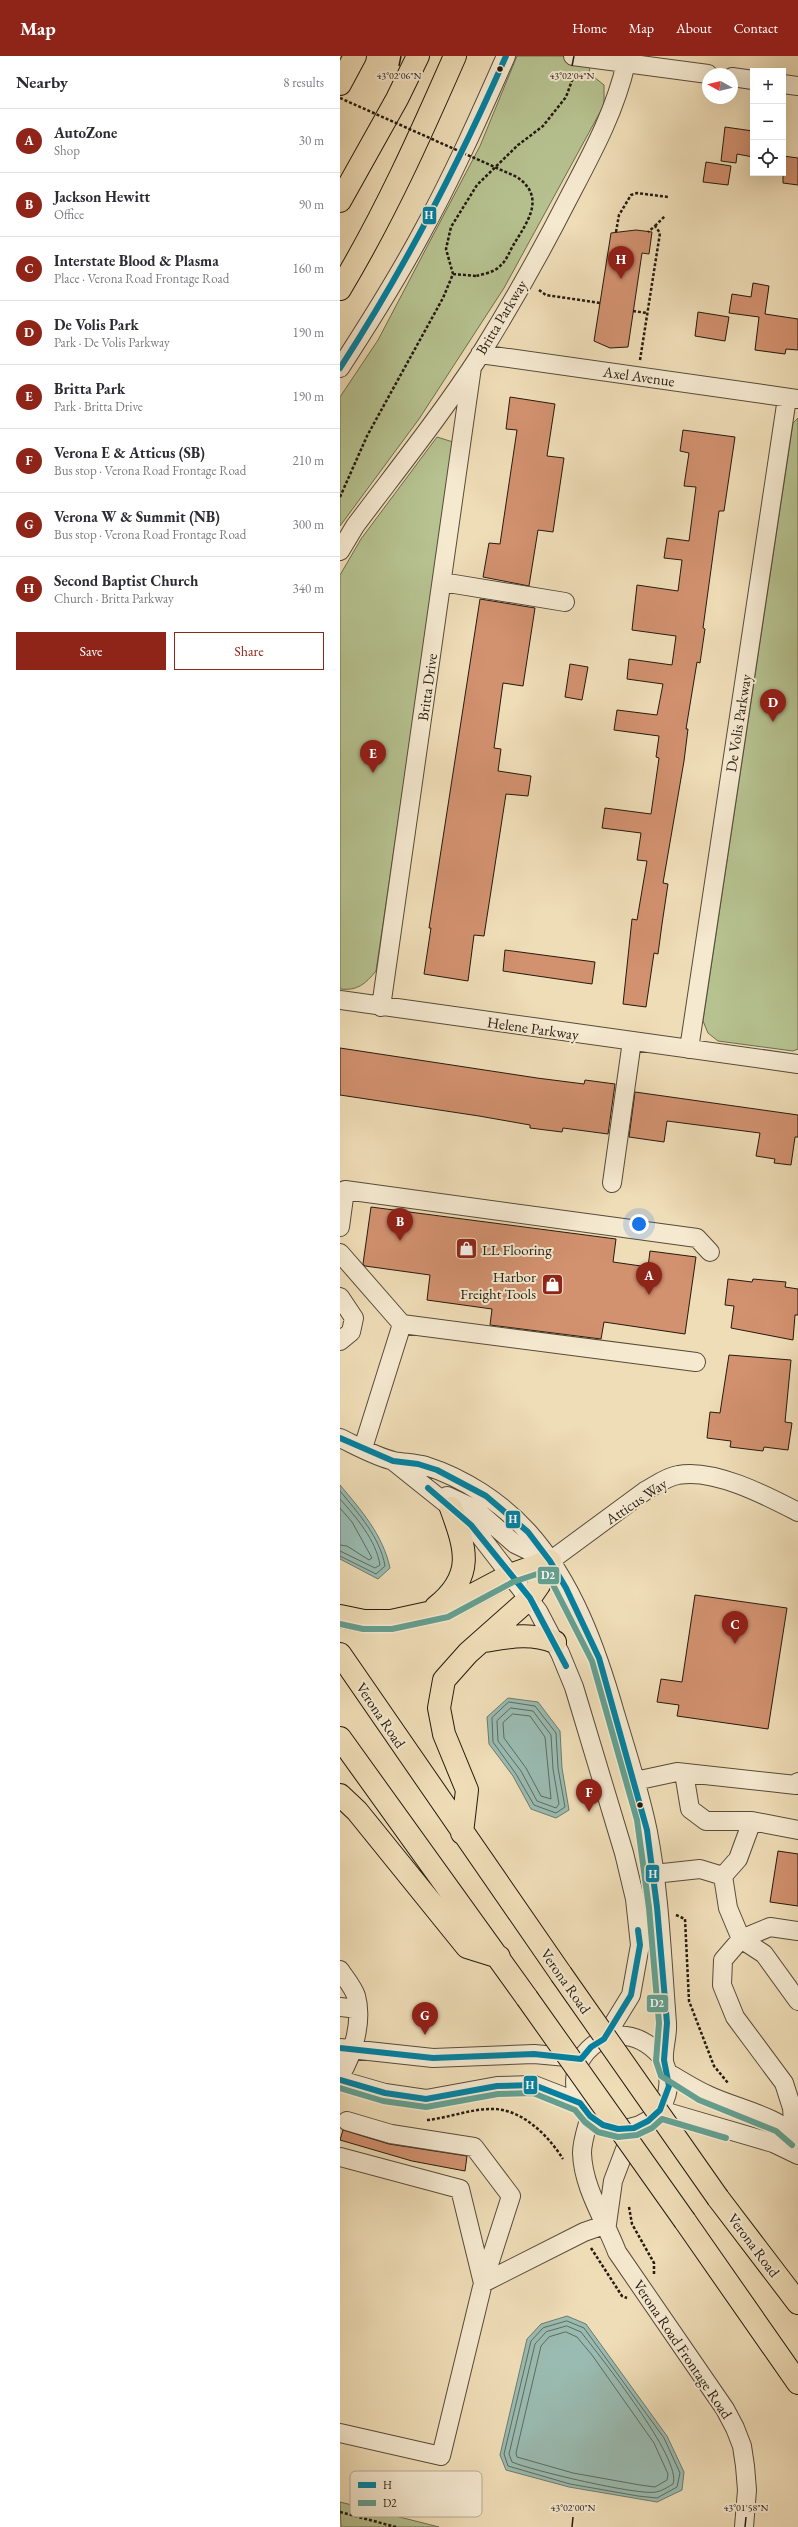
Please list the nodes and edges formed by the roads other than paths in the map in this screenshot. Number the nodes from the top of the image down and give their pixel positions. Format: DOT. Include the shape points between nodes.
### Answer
graph roads {
  1 [pos="355,56"];
  2 [pos="418,56"];
  3 [pos="455,56"];
  4 [pos="506,56"];
  5 [pos="574,56"];
  6 [pos="626,63"];
  7 [pos="702,73"];
  8 [pos="738,78"];
  9 [pos="750,80"];
  10 [pos="340,84"];
  11 [pos="786,84"];
  12 [pos="798,86"];
  13 [pos="340,201"];
  14 [pos="340,289"];
  15 [pos="476,360"];
  16 [pos="340,368"];
  17 [pos="792,398"];
  18 [pos="340,551"];
  19 [pos="442,582"];
  20 [pos="565,602"];
  21 [pos="340,1000"];
  22 [pos="381,1007"];
  23 [pos="632,1041"];
  24 [pos="689,1049"];
  25 [pos="798,1064"];
  26 [pos="612,1183"];
  27 [pos="342,1190"];
  28 [pos="340,1227"];
  29 [pos="710,1252"];
  30 [pos="340,1253"];
  31 [pos="340,1297"];
  32 [pos="402,1324"];
  33 [pos="340,1341"];
  34 [pos="696,1362"];
  35 [pos="340,1438"];
  36 [pos="363,1448"];
  37 [pos="393,1461"];
  38 [pos="429,1489"];
  39 [pos="452,1508"];
  40 [pos="798,1512"];
  41 [pos="550,1561"];
  42 [pos="510,1575"];
  43 [pos="530,1598"];
  44 [pos="428,1614"];
  45 [pos="340,1616"];
  46 [pos="484,1641"];
  47 [pos="555,1642"];
  48 [pos="340,1654"];
  49 [pos="340,1738"];
  50 [pos="684,1773"];
  51 [pos="635,1781"];
  52 [pos="798,1782"];
  53 [pos="340,1795"];
  54 [pos="752,1821"];
  55 [pos="798,1830"];
  56 [pos="462,1833"];
  57 [pos="654,1874"];
  58 [pos="724,1876"];
  59 [pos="798,1931"];
  60 [pos="741,1939"];
  61 [pos="499,1958"];
  62 [pos="340,1970"];
  63 [pos="798,2001"];
  64 [pos="340,2007"];
  65 [pos="358,2009"];
  66 [pos="604,2039"];
  67 [pos="346,2048"];
  68 [pos="581,2059"];
  69 [pos="666,2067"];
  70 [pos="340,2076"];
  71 [pos="340,2080"];
  72 [pos="585,2110"];
  73 [pos="660,2110"];
  74 [pos="347,2120"];
  75 [pos="634,2128"];
  76 [pos="796,2137"];
  77 [pos="798,2155"];
  78 [pos="340,2157"];
  79 [pos="607,2224"];
  80 [pos="483,2283"];
  81 [pos="798,2303"];
  82 [pos="798,2383"];
  83 [pos="340,2432"];
  84 [pos="744,2527"];
  1 -- 10 [label="highway"];
  2 -- 13 [label="highway" via="397,100"];
  3 -- 14 [label="highway" via="393,193"];
  4 -- 16 [label="street" via="420,235 384,299"];
  5 -- 6 [label="street"];
  6 -- 7 [label="street"];
  6 -- 15 [label="street, Britta Parkway" via="620,88 600,139 552,232"];
  8 -- 9 [label="street"];
  11 -- 12 [label="street"];
  15 -- 17 [label="street, Axel Avenue" via="637,376"];
  15 -- 18 [label="street, Britta Parkway" via="355,526"];
  15 -- 19 [label="street, Britta Drive"];
  17 -- 24 [label="street, De Volis Parkway"];
  19 -- 20 [label="street"];
  19 -- 22 [label="street, Britta Drive"];
  21 -- 22 [label="street, Helene Parkway"];
  22 -- 23 [label="street, Helene Parkway"];
  23 -- 24 [label="street, Helene Parkway"];
  23 -- 26 [label="street"];
  24 -- 25 [label="street, Helene Parkway"];
  27 -- 28 [label="street"];
  27 -- 29 [label="street" via="696,1238"];
  30 -- 32 [label="street"];
  31 -- 33 [label="street" via="354,1318 351,1332"];
  32 -- 34 [label="street"];
  32 -- 36 [label="street"];
  35 -- 36 [label="street"];
  36 -- 37 [label="street"];
  37 -- 38 [label="street"];
  37 -- 41 [label="street" via="418,1464 437,1470 486,1496 520,1524"];
  38 -- 39 [label="street"];
  38 -- 41 [label="street" via="470,1506 515,1544"];
  39 -- 42 [label="street" via="471,1525"];
  39 -- 44 [label="highway" via="464,1541 465,1561 461,1580 443,1602"];
  40 -- 41 [label="street, Atticus Way" via="730,1482 697,1474 679,1474 645,1492"];
  41 -- 42 [label="highway"];
  41 -- 43 [label="highway"];
  41 -- 51 [label="street" via="599,1658"];
  42 -- 43 [label="street"];
  42 -- 44 [label="highway" via="446,1609"];
  43 -- 46 [label="highway"];
  43 -- 47 [label="street"];
  44 -- 45 [label="highway" via="391,1621 364,1621"];
  46 -- 47 [label="highway" via="520,1635 541,1636"];
  46 -- 56 [label="highway" via="468,1653 444,1680 439,1708 444,1734 467,1790"];
  47 -- 66 [label="street" via="574,1687 590,1736 635,1899 640,1945 631,1995"];
  48 -- 56 [label="highway, Verona Road"];
  49 -- 61 [label="highway"];
  50 -- 51 [label="street"];
  50 -- 52 [label="street" via="796,1785"];
  50 -- 54 [label="street" via="690,1809 706,1821"];
  51 -- 57 [label="street"];
  53 -- 61 [label="highway" via="357,1811 467,1947"];
  54 -- 55 [label="street"];
  54 -- 58 [label="street" via="738,1859"];
  56 -- 81 [label="highway, Verona Road, bridge" via="718,2198"];
  57 -- 58 [label="street" via="700,1869"];
  57 -- 69 [label="street" via="667,2023"];
  58 -- 60 [label="street" via="728,1908"];
  59 -- 60 [label="street" via="770,1927"];
  60 -- 63 [label="street" via="764,1954"];
  60 -- 76 [label="street" via="723,1960 722,1985 735,2017 784,2083 792,2108"];
  61 -- 82 [label="highway, bridge"];
  62 -- 65 [label="street" via="354,1992"];
  64 -- 65 [label="street"];
  65 -- 67 [label="street"];
  66 -- 68 [label="street" via="591,2047"];
  66 -- 69 [label="street" via="631,2036 644,2040 655,2049"];
  67 -- 68 [label="street" via="433,2058 534,2054"];
  67 -- 70 [label="street"];
  68 -- 72 [label="street" via="576,2073 575,2089"];
  69 -- 73 [label="street" via="667,2092"];
  69 -- 76 [label="street" via="708,2095 765,2118"];
  71 -- 72 [label="street" via="385,2093 426,2099 497,2086 534,2085"];
  72 -- 75 [label="street" via="603,2125 618,2129"];
  72 -- 79 [label="street, Verona Road Frontage Road" via="582,2153 590,2192"];
  73 -- 75 [label="street" via="648,2121"];
  73 -- 77 [label="street" via="773,2143"];
  74 -- 80 [label="street" via="391,2134 474,2147 511,2196"];
  75 -- 79 [label="street, Verona Road Frontage Road" via="612,2181"];
  78 -- 80 [label="street" via="460,2189"];
  79 -- 80 [label="street" via="584,2232"];
  79 -- 84 [label="street, Verona Road Frontage Road" via="617,2252 725,2409 735,2428 742,2446 745,2466 747,2490"];
  80 -- 83 [label="street" via="441,2456"];
}
